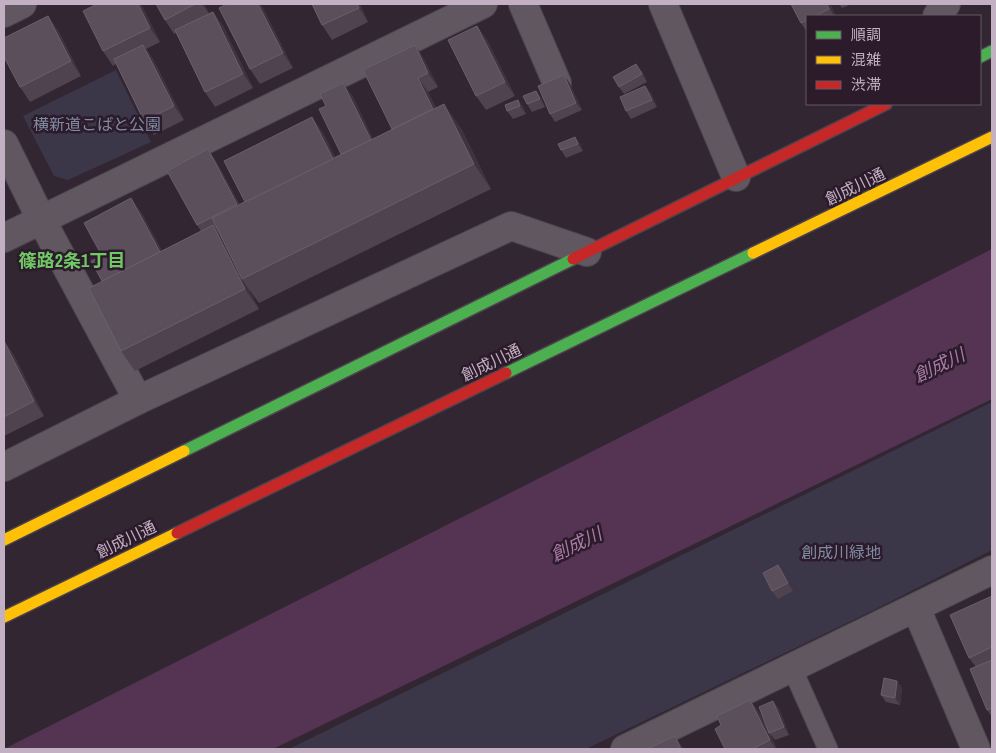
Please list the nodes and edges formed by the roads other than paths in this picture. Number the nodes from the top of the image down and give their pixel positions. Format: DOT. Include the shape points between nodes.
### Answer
graph roads {
  1 [pos="22,4"];
  2 [pos="483,4"];
  3 [pos="523,4"];
  4 [pos="663,4"];
  5 [pos="946,4"];
  6 [pos="4,13"];
  7 [pos="938,15"];
  8 [pos="557,83"];
  9 [pos="874,107"];
  10 [pos="992,137"];
  11 [pos="4,144"];
  12 [pos="736,178"];
  13 [pos="41,220"];
  14 [pos="4,238"];
  15 [pos="587,252"];
  16 [pos="138,400"];
  17 [pos="4,467"];
  18 [pos="4,540"];
  19 [pos="992,570"];
  20 [pos="916,608"];
  21 [pos="4,617"];
  22 [pos="792,668"];
  23 [pos="625,749"];
  24 [pos="828,749"];
  25 [pos="976,749"];
  1 -- 6 [label="street"];
  2 -- 13 [label="street"];
  3 -- 8 [label="street"];
  4 -- 12 [label="street"];
  5 -- 7 [label="street"];
  9 -- 12 [label="highway"];
  10 -- 21 [label="highway, 創成川通"];
  11 -- 13 [label="street"];
  12 -- 15 [label="highway"];
  13 -- 14 [label="street"];
  13 -- 16 [label="street"];
  15 -- 16 [label="street" via="511,226"];
  15 -- 18 [label="highway"];
  16 -- 17 [label="street"];
  19 -- 20 [label="street"];
  20 -- 22 [label="street"];
  20 -- 25 [label="street"];
  22 -- 23 [label="street"];
  22 -- 24 [label="lane"];
}
